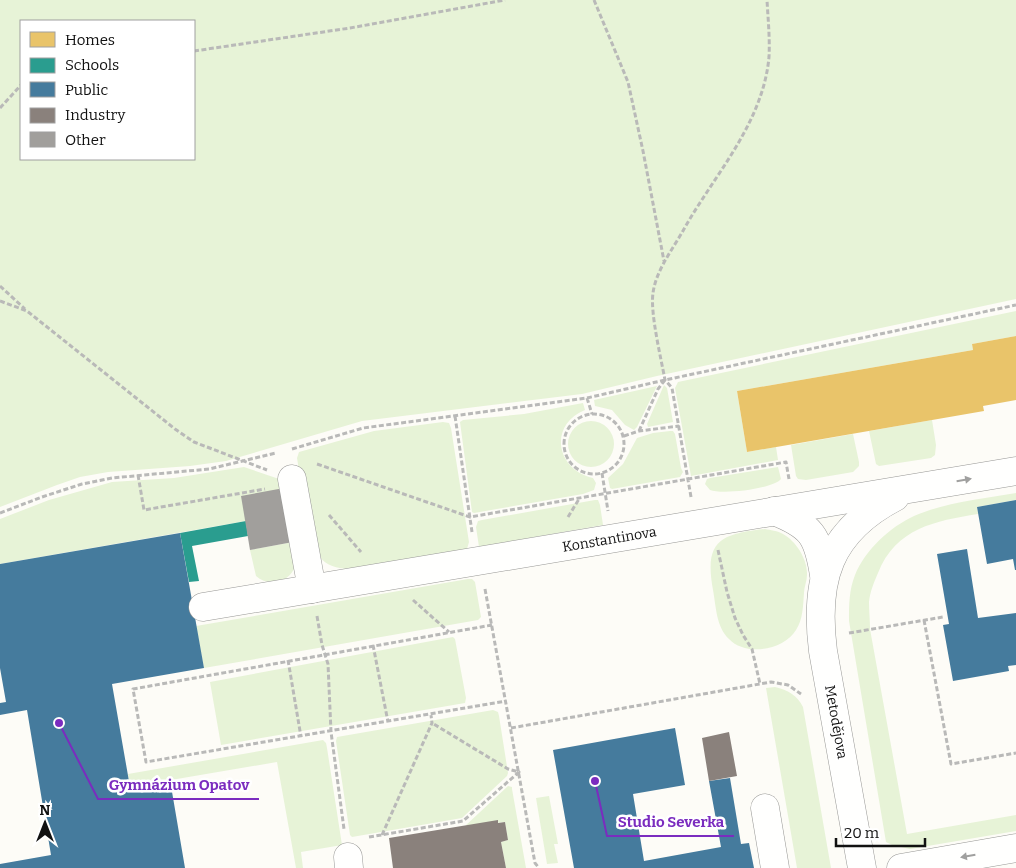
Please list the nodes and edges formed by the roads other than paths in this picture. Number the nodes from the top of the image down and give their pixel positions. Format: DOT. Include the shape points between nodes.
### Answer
graph roads {
  1 [pos="295,468"];
  2 [pos="1016,471"];
  3 [pos="916,488"];
  4 [pos="774,511"];
  5 [pos="824,575"];
  6 [pos="312,589"];
  7 [pos="203,607"];
  8 [pos="765,808"];
  9 [pos="1016,848"];
  10 [pos="775,868"];
  11 [pos="862,868"];
  12 [pos="901,868"];
  1 -- 6 [label="street"];
  3 -- 2 [label="street, Konstantinova, one-way"];
  3 -- 4 [label="street, Konstantinova"];
  3 -- 5 [label="street, Metodějova" via="894,497 859,519 844,536"];
  4 -- 5 [label="street, Metodějova" via="795,519 813,535"];
  4 -- 6 [label="street, Konstantinova"];
  5 -- 11 [label="street, Metodějova" via="820,612 823,651"];
  6 -- 7 [label="street, Konstantinova"];
  8 -- 10 [label="street"];
  9 -- 12 [label="street, one-way"];
}
